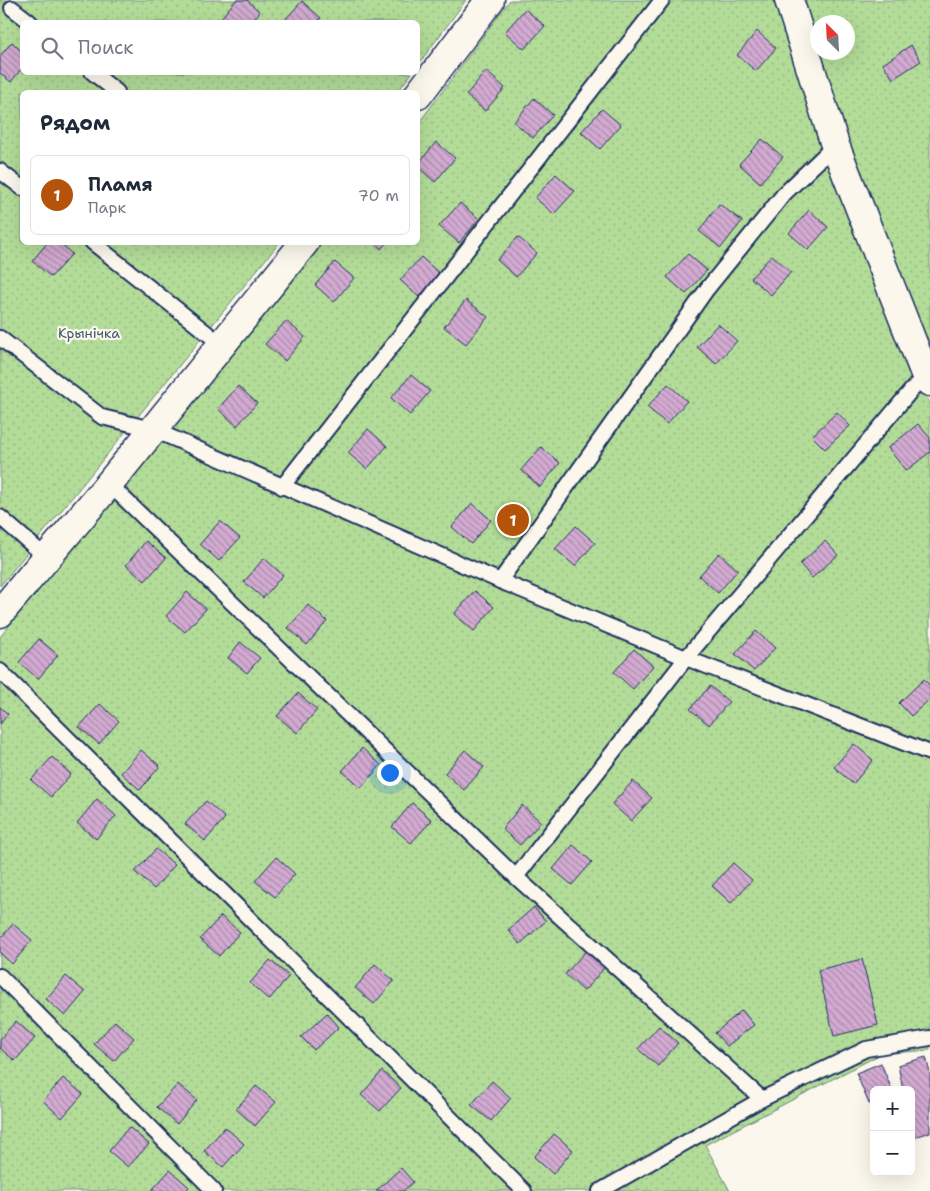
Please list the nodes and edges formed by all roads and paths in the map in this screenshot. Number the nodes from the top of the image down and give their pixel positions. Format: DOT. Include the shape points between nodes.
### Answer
graph roads {
  1 [pos="490,0"];
  2 [pos="662,0"];
  3 [pos="788,0"];
  4 [pos="12,8"];
  5 [pos="27,20"];
  6 [pos="96,75"];
  7 [pos="114,90"];
  8 [pos="420,92"];
  9 [pos="835,144"];
  10 [pos="0,171"];
  11 [pos="20,186"];
  12 [pos="96,245"];
  13 [pos="303,245"];
  14 [pos="0,338"];
  15 [pos="222,345"];
  16 [pos="928,378"];
  17 [pos="152,429"];
  18 [pos="109,484"];
  19 [pos="282,487"];
  20 [pos="0,517"];
  21 [pos="46,557"];
  22 [pos="500,581"];
  23 [pos="0,613"];
  24 [pos="686,658"];
  25 [pos="0,671"];
  26 [pos="930,753"];
  27 [pos="516,877"];
  28 [pos="0,976"];
  29 [pos="930,1038"];
  30 [pos="762,1099"];
  31 [pos="214,1191"];
  32 [pos="524,1191"];
  33 [pos="600,1191"];
  1 -- 8 [label="street"];
  2 -- 19 [label="lane"];
  3 -- 9 [label="street"];
  4 -- 5 [label="lane"];
  6 -- 7 [label="lane"];
  9 -- 16 [label="street"];
  9 -- 22 [label="lane" via="784,194 707,289"];
  10 -- 11 [label="lane"];
  12 -- 15 [label="lane"];
  13 -- 15 [label="street"];
  14 -- 17 [label="lane" via="102,417"];
  15 -- 17 [label="street"];
  16 -- 24 [label="lane"];
  17 -- 18 [label="street"];
  17 -- 19 [label="lane"];
  18 -- 21 [label="street"];
  18 -- 27 [label="lane"];
  19 -- 22 [label="lane"];
  20 -- 21 [label="lane"];
  21 -- 23 [label="street"];
  22 -- 24 [label="lane"];
  24 -- 26 [label="lane"];
  24 -- 27 [label="lane"];
  25 -- 32 [label="lane"];
  27 -- 30 [label="lane"];
  28 -- 31 [label="lane"];
  29 -- 30 [label="lane" via="866,1049"];
  30 -- 33 [label="lane"];
}
